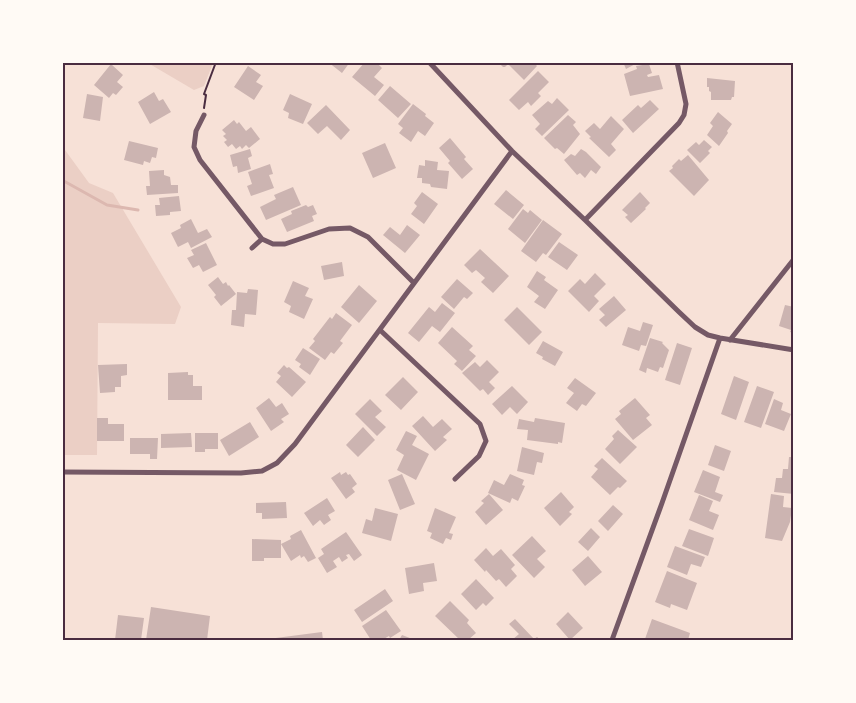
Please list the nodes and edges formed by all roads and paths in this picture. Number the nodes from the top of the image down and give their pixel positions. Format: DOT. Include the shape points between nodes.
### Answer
graph roads {
  1 [pos="216,62"];
  2 [pos="429,62"];
  3 [pos="677,62"];
  4 [pos="204,115"];
  5 [pos="512,151"];
  6 [pos="585,220"];
  7 [pos="262,239"];
  8 [pos="252,248"];
  9 [pos="794,259"];
  10 [pos="414,283"];
  11 [pos="380,330"];
  12 [pos="720,338"];
  13 [pos="730,340"];
  14 [pos="794,350"];
  15 [pos="62,472"];
  16 [pos="455,479"];
  17 [pos="612,640"];
  1 -- 4 [label="path" via="204,94"];
  2 -- 5 [label="street"];
  3 -- 6 [label="street" via="686,104 684,115"];
  4 -- 7 [label="street" via="196,131 194,147 200,160"];
  5 -- 6 [label="street"];
  5 -- 10 [label="street"];
  6 -- 12 [label="street" via="690,322"];
  7 -- 8 [label="street"];
  7 -- 10 [label="street" via="273,244 285,244 329,229 350,228 368,237"];
  9 -- 13 [label="street"];
  10 -- 11 [label="street"];
  11 -- 15 [label="street" via="295,444 278,463 262,471"];
  11 -- 16 [label="street" via="480,424 486,441 479,456"];
  12 -- 13 [label="street"];
  12 -- 17 [label="street"];
  13 -- 14 [label="street"];
}
